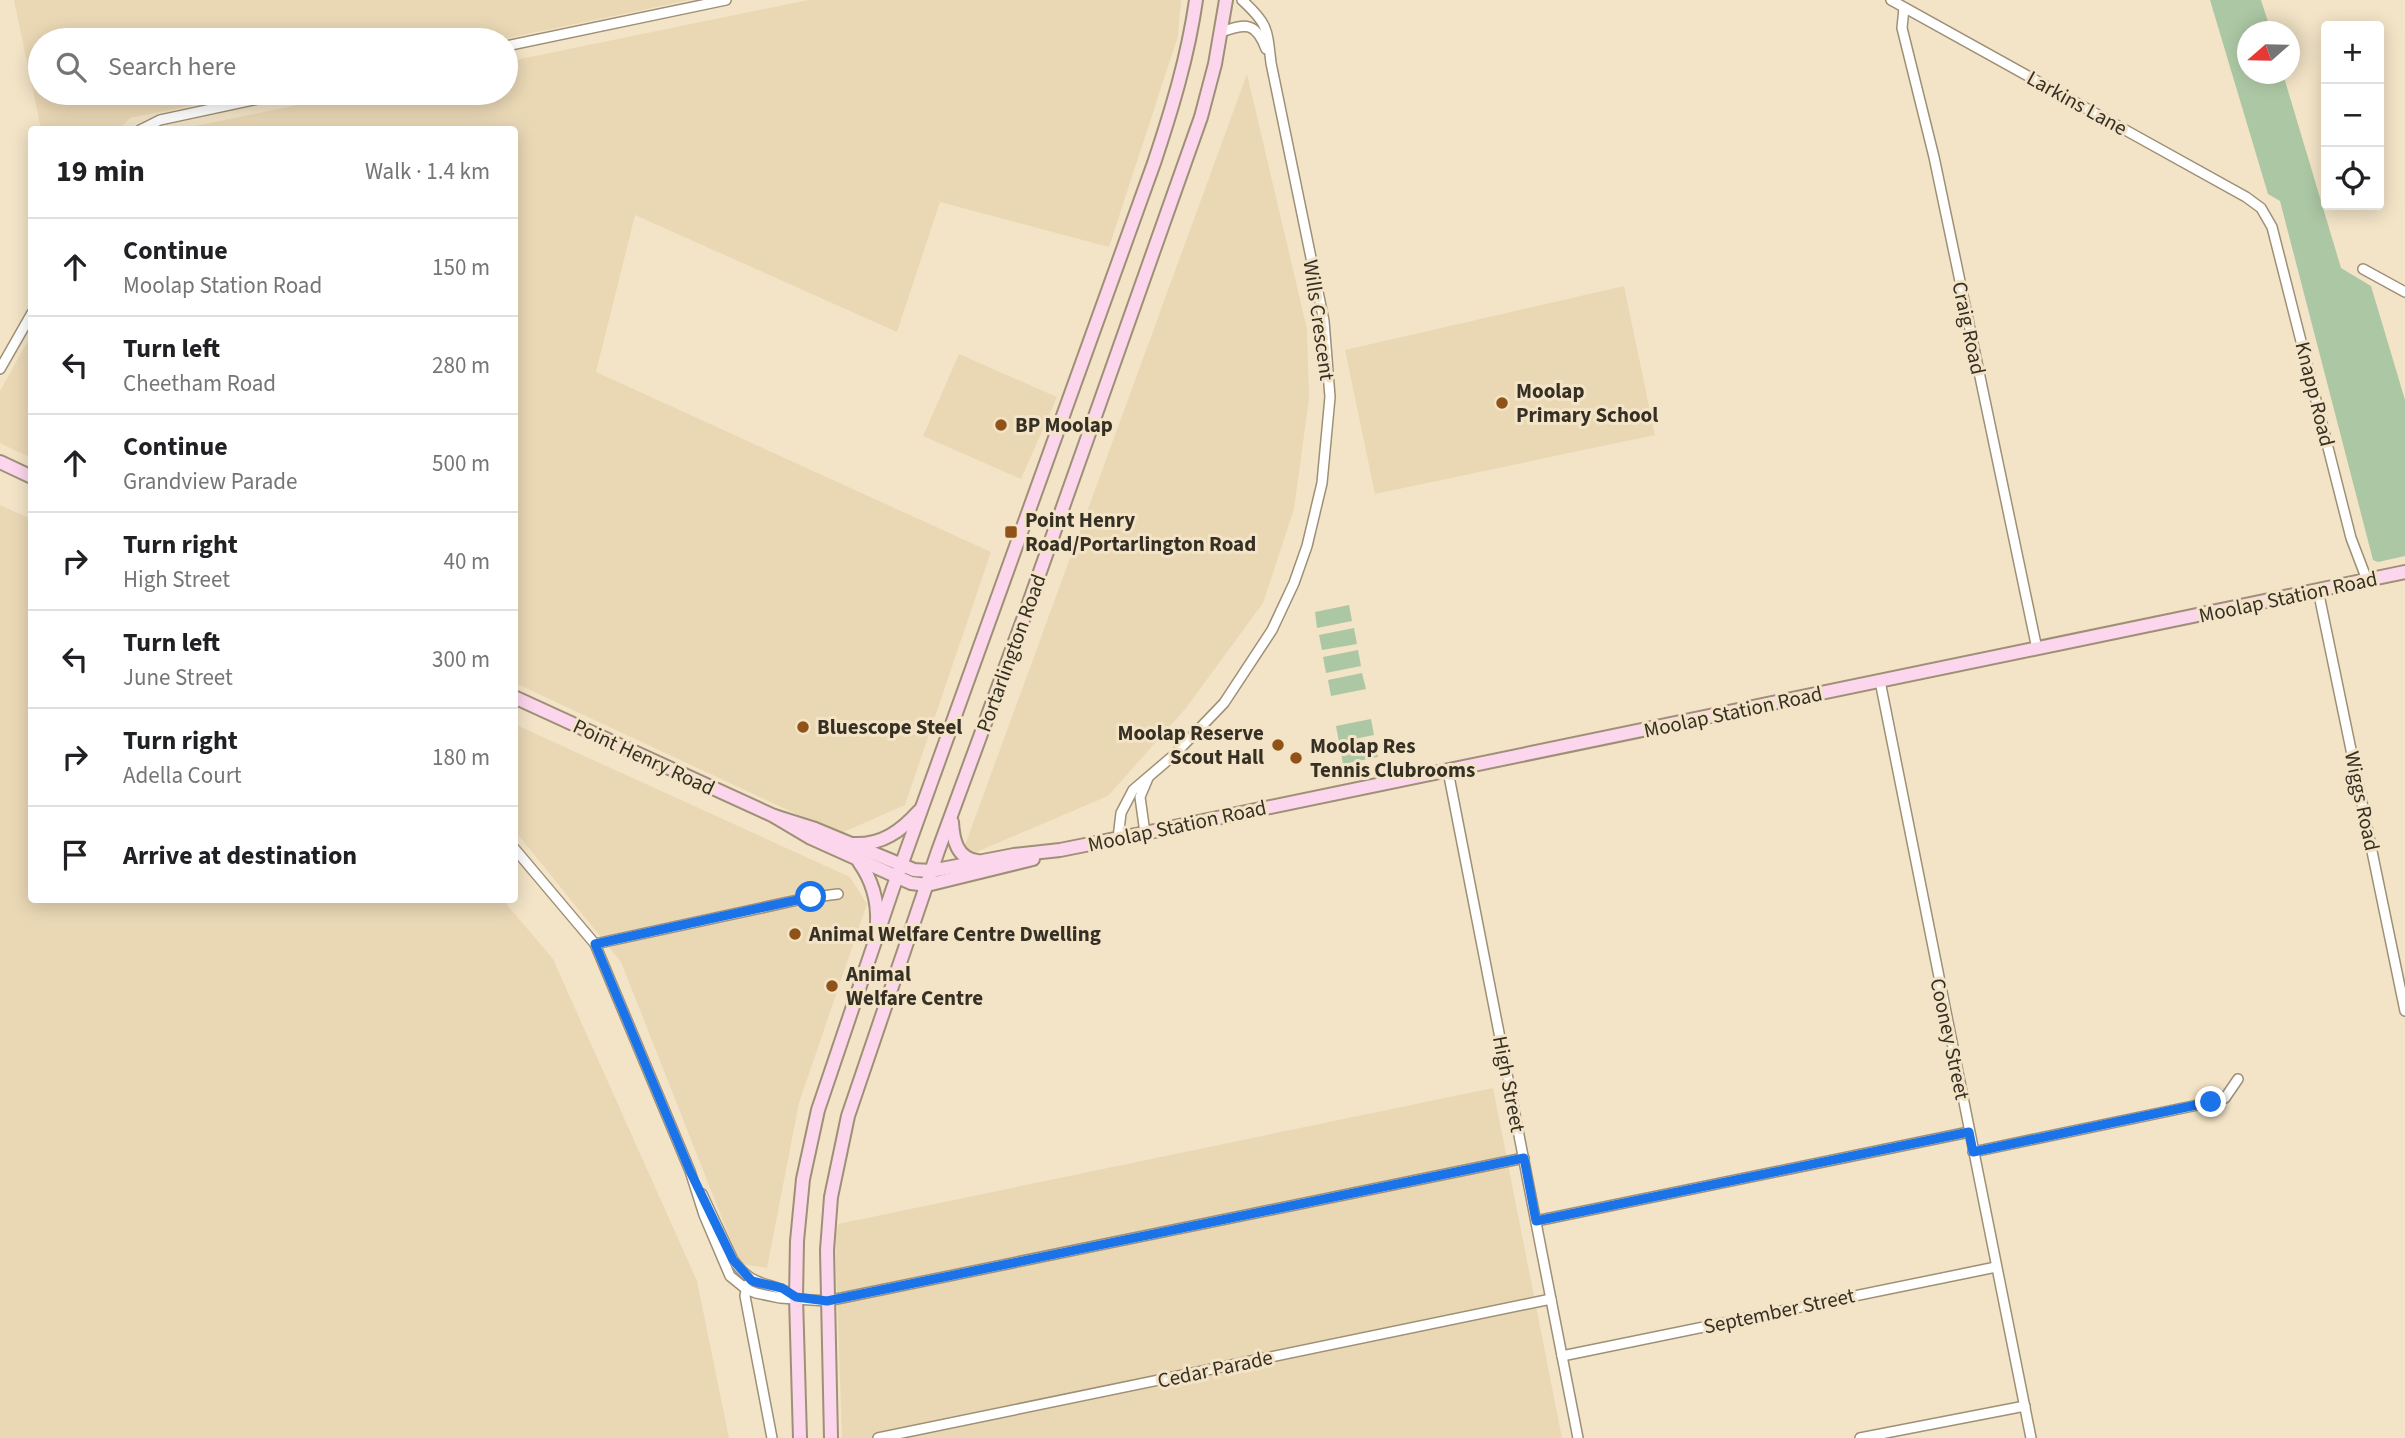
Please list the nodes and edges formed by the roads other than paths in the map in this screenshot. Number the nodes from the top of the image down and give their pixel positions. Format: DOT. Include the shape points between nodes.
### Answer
graph roads {
  1 [pos="726,0"];
  2 [pos="1196,0"];
  3 [pos="1226,0"];
  4 [pos="1242,0"];
  5 [pos="1891,0"];
  6 [pos="1905,8"];
  7 [pos="1221,32"];
  8 [pos="518,43"];
  9 [pos="1271,63"];
  10 [pos="230,105"];
  11 [pos="148,126"];
  12 [pos="2261,208"];
  13 [pos="2363,269"];
  14 [pos="2405,292"];
  15 [pos="28,320"];
  16 [pos="0,369"];
  17 [pos="0,463"];
  18 [pos="28,475"];
  19 [pos="2405,572"];
  20 [pos="2367,580"];
  21 [pos="2318,590"];
  22 [pos="2037,649"];
  23 [pos="1880,681"];
  24 [pos="518,700"];
  25 [pos="1448,771"];
  26 [pos="1149,777"];
  27 [pos="922,807"];
  28 [pos="952,815"];
  29 [pos="774,816"];
  30 [pos="1145,833"];
  31 [pos="1118,838"];
  32 [pos="850,844"];
  33 [pos="1060,850"];
  34 [pos="518,853"];
  35 [pos="857,859"];
  36 [pos="982,862"];
  37 [pos="899,871"];
  38 [pos="931,871"];
  39 [pos="927,885"];
  40 [pos="838,894"];
  41 [pos="875,941"];
  42 [pos="595,944"];
  43 [pos="2405,1011"];
  44 [pos="2238,1079"];
  45 [pos="1969,1132"];
  46 [pos="1973,1152"];
  47 [pos="1524,1158"];
  48 [pos="690,1171"];
  49 [pos="1536,1221"];
  50 [pos="1996,1267"];
  51 [pos="749,1279"];
  52 [pos="746,1289"];
  53 [pos="796,1297"];
  54 [pos="1551,1300"];
  55 [pos="827,1301"];
  56 [pos="1562,1356"];
  57 [pos="2025,1406"];
  58 [pos="772,1438"];
  59 [pos="800,1438"];
  60 [pos="831,1438"];
  61 [pos="878,1438"];
  62 [pos="1578,1438"];
  63 [pos="1860,1438"];
  64 [pos="2031,1438"];
  1 -- 8 [label="street"];
  2 -- 27 [label="main road, Portarlington Road" via="1176,96 1154,163"];
  3 -- 7 [label="main road, Portarlington Road"];
  4 -- 9 [label="street, Wills Crescent" via="1265,26"];
  5 -- 6 [label="street, Larkins Lane"];
  6 -- 12 [label="street, Larkins Lane"];
  6 -- 22 [label="street, Craig Road" via="1902,28 1934,156"];
  7 -- 9 [label="street, Wills Crescent" via="1247,25 1255,29"];
  7 -- 28 [label="main road, Portarlington Road" via="1196,129"];
  9 -- 26 [label="street, Wills Crescent" via="1324,321 1330,397 1322,483 1303,558 1272,630 1224,703"];
  10 -- 11 [label="street"];
  12 -- 20 [label="street, Knapp Road" via="2272,227 2351,538"];
  13 -- 14 [label="street"];
  15 -- 16 [label="street"];
  17 -- 18 [label="main road"];
  19 -- 20 [label="main road, Moolap Station Road"];
  20 -- 21 [label="main road, Moolap Station Road"];
  21 -- 22 [label="main road, Moolap Station Road"];
  21 -- 43 [label="street, Wiggs Road"];
  22 -- 23 [label="main road, Moolap Station Road"];
  23 -- 25 [label="main road, Moolap Station Road"];
  23 -- 45 [label="street, Cooney Street"];
  24 -- 29 [label="main road, Point Henry Road"];
  25 -- 30 [label="main road, Moolap Station Road"];
  25 -- 47 [label="street, High Street"];
  26 -- 30 [label="street" via="1140,797"];
  26 -- 31 [label="street, Wills Crescent" via="1128,797"];
  27 -- 32 [label="main road" via="892,835 872,843"];
  27 -- 37 [label="main road, Portarlington Road"];
  28 -- 36 [label="main road" via="957,849 968,860"];
  28 -- 38 [label="main road, Portarlington Road"];
  29 -- 32 [label="main road, Point Henry Road"];
  29 -- 35 [label="main road, Point Henry Road"];
  30 -- 31 [label="main road, Moolap Station Road"];
  31 -- 33 [label="main road, Moolap Station Road"];
  32 -- 37 [label="main road, Point Henry Road"];
  33 -- 36 [label="main road, Moolap Station Road"];
  33 -- 39 [label="main road, Moolap Station Road"];
  34 -- 42 [label="street"];
  35 -- 37 [label="main road, Point Henry Road"];
  35 -- 41 [label="main road" via="877,903"];
  36 -- 38 [label="main road, Moolap Station Road"];
  37 -- 38 [label="main road, Point Henry Road"];
  37 -- 39 [label="main road, Point Henry Road" via="911,883"];
  37 -- 41 [label="main road, Portarlington Road"];
  38 -- 39 [label="main road, Portarlington Road"];
  39 -- 55 [label="main road, Portarlington Road" via="845,1127 831,1197"];
  40 -- 42 [label="street"];
  41 -- 53 [label="main road, Portarlington Road" via="816,1121 803,1180"];
  42 -- 48 [label="street"];
  44 -- 46 [label="street" via="2225,1098 2211,1102"];
  45 -- 46 [label="street, Cooney Street"];
  45 -- 49 [label="street"];
  46 -- 50 [label="street, Cooney Street"];
  47 -- 49 [label="street, High Street"];
  47 -- 55 [label="street"];
  48 -- 51 [label="street" via="733,1260"];
  48 -- 52 [label="street" via="724,1264"];
  49 -- 54 [label="street, High Street"];
  50 -- 56 [label="street, September Street"];
  50 -- 57 [label="street, Cooney Street"];
  51 -- 52 [label="street"];
  51 -- 53 [label="street"];
  52 -- 53 [label="street" via="780,1298"];
  52 -- 58 [label="street"];
  53 -- 55 [label="street"];
  53 -- 59 [label="main road, Portarlington Road"];
  54 -- 56 [label="street, High Street"];
  54 -- 61 [label="street, Cedar Parade"];
  55 -- 60 [label="main road, Portarlington Road"];
  56 -- 62 [label="street, High Street"];
  57 -- 63 [label="street"];
  57 -- 64 [label="street, Cooney Street"];
}
